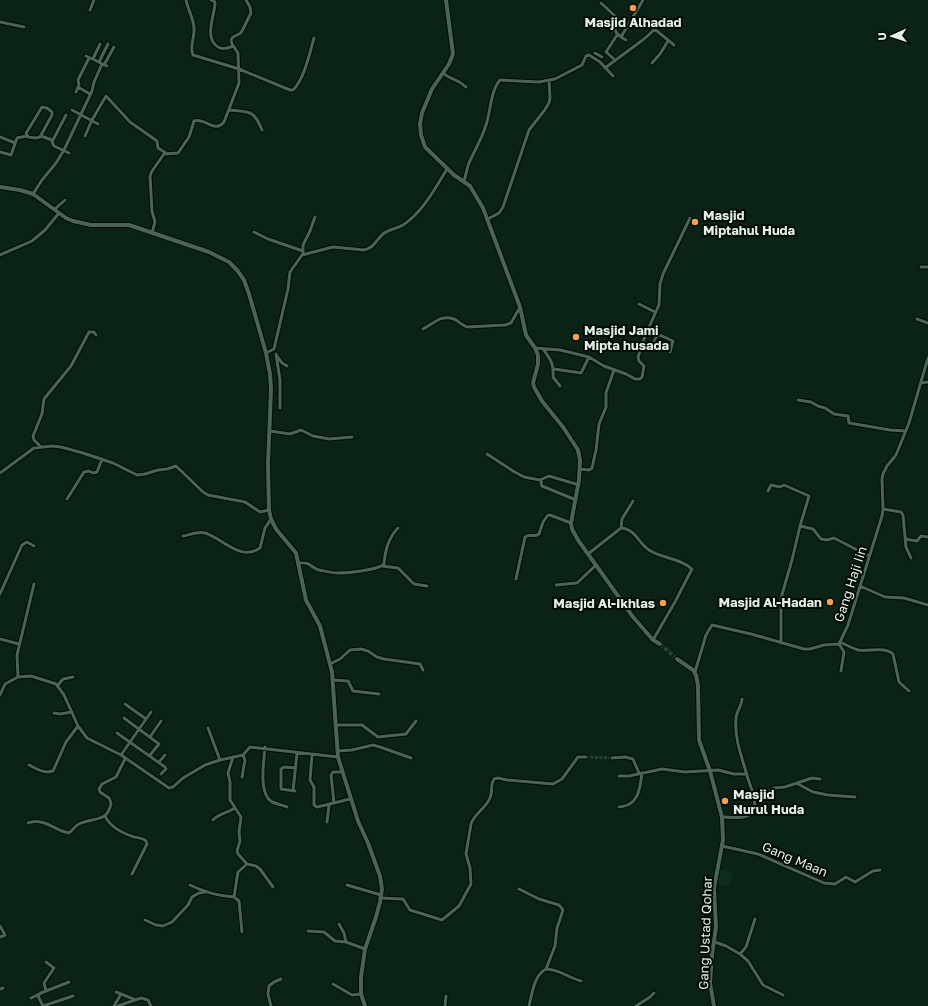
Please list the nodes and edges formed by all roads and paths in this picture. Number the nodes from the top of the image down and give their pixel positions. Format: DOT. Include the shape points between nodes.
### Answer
graph roads {
  1 [pos="94,0"];
  2 [pos="186,0"];
  3 [pos="211,0"];
  4 [pos="246,0"];
  5 [pos="446,0"];
  6 [pos="643,0"];
  7 [pos="215,1"];
  8 [pos="601,3"];
  9 [pos="90,10"];
  10 [pos="0,22"];
  11 [pos="24,27"];
  12 [pos="617,35"];
  13 [pos="621,37"];
  14 [pos="314,38"];
  15 [pos="626,40"];
  16 [pos="668,40"];
  17 [pos="100,44"];
  18 [pos="108,44"];
  19 [pos="674,45"];
  20 [pos="233,46"];
  21 [pos="114,47"];
  22 [pos="593,57"];
  23 [pos="602,57"];
  24 [pos="90,58"];
  25 [pos="615,60"];
  26 [pos="103,64"];
  27 [pos="652,64"];
  28 [pos="605,68"];
  29 [pos="239,69"];
  30 [pos="443,73"];
  31 [pos="613,76"];
  32 [pos="550,80"];
  33 [pos="78,87"];
  34 [pos="466,87"];
  35 [pos="76,92"];
  36 [pos="90,94"];
  37 [pos="72,110"];
  38 [pos="229,110"];
  39 [pos="66,115"];
  40 [pos="81,115"];
  41 [pos="92,120"];
  42 [pos="98,124"];
  43 [pos="262,130"];
  44 [pos="27,136"];
  45 [pos="41,136"];
  46 [pos="85,136"];
  47 [pos="0,137"];
  48 [pos="52,140"];
  49 [pos="15,143"];
  50 [pos="64,150"];
  51 [pos="0,152"];
  52 [pos="69,153"];
  53 [pos="166,153"];
  54 [pos="448,169"];
  55 [pos="464,181"];
  56 [pos="0,187"];
  57 [pos="33,194"];
  58 [pos="65,200"];
  59 [pos="55,209"];
  60 [pos="59,213"];
  61 [pos="315,217"];
  62 [pos="690,218"];
  63 [pos="488,219"];
  64 [pos="152,232"];
  65 [pos="254,232"];
  66 [pos="303,252"];
  67 [pos="0,255"];
  68 [pos="921,266"];
  69 [pos="928,267"];
  70 [pos="639,304"];
  71 [pos="520,307"];
  72 [pos="656,312"];
  73 [pos="917,319"];
  74 [pos="928,323"];
  75 [pos="423,329"];
  76 [pos="96,335"];
  77 [pos="642,346"];
  78 [pos="535,348"];
  79 [pos="274,349"];
  80 [pos="543,349"];
  81 [pos="670,352"];
  82 [pos="266,353"];
  83 [pos="276,354"];
  84 [pos="589,357"];
  85 [pos="928,358"];
  86 [pos="287,366"];
  87 [pos="554,369"];
  88 [pos="614,370"];
  89 [pos="928,382"];
  90 [pos="921,383"];
  91 [pos="560,386"];
  92 [pos="798,400"];
  93 [pos="280,408"];
  94 [pos="270,431"];
  95 [pos="906,431"];
  96 [pos="352,437"];
  97 [pos="34,440"];
  98 [pos="44,448"];
  99 [pos="31,449"];
  100 [pos="487,454"];
  101 [pos="102,459"];
  102 [pos="580,469"];
  103 [pos="0,473"];
  104 [pos="542,480"];
  105 [pos="579,485"];
  106 [pos="768,491"];
  107 [pos="67,499"];
  108 [pos="576,500"];
  109 [pos="633,501"];
  110 [pos="883,509"];
  111 [pos="269,510"];
  112 [pos="271,519"];
  113 [pos="571,523"];
  114 [pos="800,526"];
  115 [pos="398,528"];
  116 [pos="621,528"];
  117 [pos="183,536"];
  118 [pos="928,537"];
  119 [pos="905,539"];
  120 [pos="34,546"];
  121 [pos="588,554"];
  122 [pos="869,556"];
  123 [pos="911,558"];
  124 [pos="299,563"];
  125 [pos="596,565"];
  126 [pos="382,566"];
  127 [pos="516,579"];
  128 [pos="34,584"];
  129 [pos="556,585"];
  130 [pos="428,586"];
  131 [pos="860,586"];
  132 [pos="0,594"];
  133 [pos="928,605"];
  134 [pos="0,639"];
  135 [pos="653,640"];
  136 [pos="781,643"];
  137 [pos="839,643"];
  138 [pos="19,644"];
  139 [pos="660,644"];
  140 [pos="677,659"];
  141 [pos="330,664"];
  142 [pos="423,670"];
  143 [pos="841,671"];
  144 [pos="695,672"];
  145 [pos="18,677"];
  146 [pos="73,677"];
  147 [pos="333,680"];
  148 [pos="58,684"];
  149 [pos="909,691"];
  150 [pos="379,694"];
  151 [pos="0,695"];
  152 [pos="742,699"];
  153 [pos="125,704"];
  154 [pos="72,712"];
  155 [pos="151,712"];
  156 [pos="54,714"];
  157 [pos="124,718"];
  158 [pos="146,719"];
  159 [pos="162,721"];
  160 [pos="416,721"];
  161 [pos="335,725"];
  162 [pos="78,726"];
  163 [pos="208,728"];
  164 [pos="138,729"];
  165 [pos="117,733"];
  166 [pos="150,738"];
  167 [pos="129,742"];
  168 [pos="265,748"];
  169 [pos="339,750"];
  170 [pos="297,753"];
  171 [pos="120,755"];
  172 [pos="150,755"];
  173 [pos="165,755"];
  174 [pos="243,755"];
  175 [pos="312,755"];
  176 [pos="233,757"];
  177 [pos="586,757"];
  178 [pos="338,758"];
  179 [pos="411,758"];
  180 [pos="612,758"];
  181 [pos="125,759"];
  182 [pos="220,760"];
  183 [pos="160,762"];
  184 [pos="30,765"];
  185 [pos="296,768"];
  186 [pos="710,771"];
  187 [pos="342,772"];
  188 [pos="641,773"];
  189 [pos="161,774"];
  190 [pos="747,774"];
  191 [pos="619,776"];
  192 [pos="242,777"];
  193 [pos="820,779"];
  194 [pos="798,784"];
  195 [pos="855,797"];
  196 [pos="350,799"];
  197 [pos="754,800"];
  198 [pos="334,803"];
  199 [pos="329,805"];
  200 [pos="287,807"];
  201 [pos="619,807"];
  202 [pos="235,808"];
  203 [pos="105,816"];
  204 [pos="722,818"];
  205 [pos="213,820"];
  206 [pos="327,822"];
  207 [pos="28,824"];
  208 [pos="722,846"];
  209 [pos="246,864"];
  210 [pos="880,870"];
  211 [pos="132,874"];
  212 [pos="190,885"];
  213 [pos="347,885"];
  214 [pos="273,887"];
  215 [pos="519,889"];
  216 [pos="205,892"];
  217 [pos="234,897"];
  218 [pos="380,897"];
  219 [pos="755,919"];
  220 [pos="145,920"];
  221 [pos="339,924"];
  222 [pos="0,926"];
  223 [pos="308,931"];
  224 [pos="242,932"];
  225 [pos="0,937"];
  226 [pos="346,942"];
  227 [pos="715,942"];
  228 [pos="364,949"];
  229 [pos="740,954"];
  230 [pos="46,962"];
  231 [pos="546,969"];
  232 [pos="281,978"];
  233 [pos="581,981"];
  234 [pos="69,982"];
  235 [pos="333,984"];
  236 [pos="46,991"];
  237 [pos="116,992"];
  238 [pos="654,993"];
  239 [pos="39,994"];
  240 [pos="121,994"];
  241 [pos="358,995"];
  242 [pos="783,995"];
  243 [pos="72,996"];
  244 [pos="446,996"];
  245 [pos="30,998"];
  246 [pos="136,1000"];
  247 [pos="42,1006"];
  248 [pos="114,1006"];
  249 [pos="118,1006"];
  250 [pos="151,1006"];
  251 [pos="272,1006"];
  252 [pos="365,1006"];
  253 [pos="445,1006"];
  254 [pos="529,1006"];
  255 [pos="636,1006"];
  256 [pos="714,1006"];
  1 -- 9 [label="street"];
  2 -- 29 [label="street" via="194,25 191,50 193,55"];
  3 -- 7 [label="street"];
  4 -- 20 [label="street" via="251,13 242,33 232,38"];
  5 -- 30 [label="street" via="453,54"];
  6 -- 13 [label="street"];
  7 -- 20 [label="street" via="210,31 212,40 220,48"];
  8 -- 12 [label="street" via="616,17 614,26"];
  10 -- 11 [label="street"];
  12 -- 13 [label="street"];
  12 -- 25 [label="street" via="606,52"];
  13 -- 15 [label="street"];
  14 -- 29 [label="street" via="308,62 293,90"];
  16 -- 19 [label="street"];
  16 -- 25 [label="street" via="657,31 652,31"];
  16 -- 27 [label="street"];
  17 -- 24 [label="street"];
  18 -- 26 [label="street"];
  20 -- 29 [label="street" via="238,53"];
  21 -- 26 [label="street"];
  22 -- 23 [label="street" via="596,52"];
  22 -- 28 [label="street"];
  22 -- 32 [label="street" via="588,55 582,65"];
  24 -- 26 [label="street"];
  24 -- 33 [label="street" via="78,80"];
  25 -- 28 [label="street"];
  26 -- 36 [label="street"];
  28 -- 31 [label="street"];
  29 -- 38 [label="street" via="239,83"];
  30 -- 34 [label="street" via="451,79 459,80"];
  30 -- 54 [label="street" via="432,89 420,124 425,147"];
  32 -- 55 [label="street" via="499,81 486,126"];
  32 -- 63 [label="street" via="549,103 529,130 503,208"];
  33 -- 35 [label="street"];
  33 -- 36 [label="street"];
  36 -- 40 [label="street"];
  37 -- 40 [label="street"];
  38 -- 43 [label="street" via="254,114"];
  38 -- 53 [label="street" via="219,127 202,120 194,121 189,137 178,153"];
  39 -- 48 [label="street"];
  40 -- 41 [label="street"];
  40 -- 50 [label="street"];
  41 -- 42 [label="street"];
  41 -- 46 [label="street"];
  41 -- 53 [label="street" via="107,97 130,122 157,140 158,148"];
  44 -- 45 [label="street"];
  44 -- 45 [label="street" via="42,107 45,107 52,115"];
  44 -- 49 [label="street" via="18,138"];
  45 -- 48 [label="street"];
  47 -- 49 [label="street"];
  48 -- 50 [label="street" via="54,146"];
  49 -- 51 [label="street" via="11,155"];
  50 -- 52 [label="street"];
  50 -- 57 [label="street"];
  53 -- 64 [label="street" via="150,176 155,222"];
  54 -- 55 [label="street"];
  54 -- 66 [label="street" via="419,210 402,226 384,233 370,249 336,247"];
  55 -- 63 [label="street" via="472,189"];
  56 -- 57 [label="street"];
  57 -- 59 [label="street"];
  58 -- 59 [label="street"];
  59 -- 60 [label="street"];
  60 -- 64 [label="street" via="69,220 83,224 128,225"];
  60 -- 67 [label="street" via="32,241"];
  61 -- 66 [label="street" via="304,242"];
  62 -- 72 [label="street" via="663,274"];
  63 -- 71 [label="street"];
  64 -- 82 [label="street" via="216,255 237,270 246,287"];
  65 -- 66 [label="street"];
  66 -- 79 [label="street" via="290,272"];
  68 -- 69 [label="street"];
  70 -- 72 [label="street"];
  71 -- 75 [label="street" via="511,323 505,325 468,327 446,317 439,318"];
  71 -- 78 [label="street" via="526,335"];
  72 -- 77 [label="street"];
  73 -- 74 [label="street"];
  76 -- 97 [label="street" via="89,332 72,366 44,399"];
  77 -- 81 [label="street" via="651,348 656,337 660,335 673,341"];
  77 -- 88 [label="street" via="638,359 644,366 641,378 635,379"];
  78 -- 80 [label="street"];
  78 -- 102 [label="street" via="538,359 534,387 574,443 579,454"];
  79 -- 82 [label="street"];
  79 -- 83 [label="street"];
  80 -- 84 [label="street"];
  80 -- 87 [label="street"];
  82 -- 94 [label="street" via="270,382"];
  83 -- 86 [label="street"];
  83 -- 93 [label="street" via="280,380"];
  84 -- 87 [label="street" via="581,373"];
  84 -- 88 [label="street"];
  85 -- 90 [label="street, Gang Haji Iin"];
  87 -- 91 [label="street" via="553,376"];
  88 -- 102 [label="street" via="606,393 606,407 598,424 592,468"];
  89 -- 90 [label="street"];
  90 -- 95 [label="street, Gang Haji Iin"];
  92 -- 95 [label="street" via="811,402 834,414 848,416 849,423"];
  94 -- 96 [label="street" via="290,434 303,431 328,439"];
  94 -- 111 [label="street"];
  95 -- 110 [label="street, Gang Haji Iin" via="882,479"];
  97 -- 98 [label="street" via="38,446"];
  97 -- 99 [label="street"];
  98 -- 99 [label="street"];
  98 -- 101 [label="street" via="61,447"];
  99 -- 103 [label="street"];
  100 -- 104 [label="street" via="519,475"];
  101 -- 107 [label="street" via="97,472 84,472"];
  101 -- 111 [label="street" via="140,475 177,466 206,493 245,502 260,512"];
  102 -- 105 [label="street"];
  104 -- 105 [label="street" via="550,476"];
  104 -- 108 [label="street" via="542,486"];
  105 -- 108 [label="street"];
  106 -- 114 [label="street" via="771,485 784,485 809,496"];
  108 -- 113 [label="street"];
  109 -- 116 [label="street" via="622,519"];
  110 -- 119 [label="street" via="901,512 904,518"];
  110 -- 122 [label="street, Gang Haji Iin"];
  111 -- 112 [label="street"];
  112 -- 117 [label="street" via="264,528 260,548 250,551 243,552 230,547 204,533"];
  112 -- 124 [label="street" via="278,532 295,551"];
  113 -- 121 [label="street" via="574,534"];
  113 -- 127 [label="street" via="548,515 539,534 525,537"];
  114 -- 122 [label="street" via="813,529 821,540 834,538"];
  114 -- 136 [label="street" via="781,598"];
  115 -- 126 [label="street" via="390,538"];
  116 -- 121 [label="street"];
  116 -- 135 [label="street" via="634,532 648,550 687,564 692,569"];
  118 -- 119 [label="street" via="921,536 917,541"];
  119 -- 123 [label="street"];
  120 -- 132 [label="street" via="27,542 22,545"];
  121 -- 125 [label="street"];
  122 -- 131 [label="street, Gang Haji Iin"];
  124 -- 126 [label="street" via="307,562 316,569 338,573"];
  124 -- 141 [label="street" via="306,600 318,621"];
  125 -- 129 [label="street" via="577,583"];
  125 -- 135 [label="street" via="633,617"];
  126 -- 130 [label="street" via="398,568 414,584"];
  128 -- 138 [label="street"];
  131 -- 133 [label="street" via="885,597 904,598"];
  131 -- 137 [label="street, Gang Haji Iin" via="848,625"];
  134 -- 138 [label="street"];
  135 -- 139 [label="street"];
  136 -- 137 [label="street" via="804,649"];
  136 -- 144 [label="street" via="712,625 706,635"];
  137 -- 143 [label="street" via="844,652"];
  137 -- 149 [label="street" via="860,650 891,652 899,682"];
  138 -- 145 [label="street" via="16,661"];
  140 -- 144 [label="street"];
  141 -- 142 [label="street" via="340,660 350,650 361,649 384,660 420,664"];
  141 -- 147 [label="street"];
  144 -- 186 [label="street, Gang Ustad Qohar" via="698,685 699,740"];
  145 -- 148 [label="street" via="32,676"];
  145 -- 151 [label="street" via="4,686"];
  146 -- 148 [label="street" via="63,679"];
  147 -- 150 [label="street" via="348,681 353,691"];
  147 -- 161 [label="street"];
  148 -- 154 [label="street"];
  152 -- 190 [label="street" via="735,724"];
  153 -- 158 [label="street"];
  154 -- 156 [label="street"];
  154 -- 162 [label="street"];
  155 -- 158 [label="street"];
  157 -- 164 [label="street"];
  158 -- 164 [label="street"];
  159 -- 166 [label="street"];
  160 -- 161 [label="street" via="406,734 378,737 362,725"];
  161 -- 169 [label="street"];
  162 -- 171 [label="street" via="90,740"];
  162 -- 184 [label="street" via="66,742 53,771 41,771"];
  163 -- 182 [label="street"];
  164 -- 166 [label="street"];
  164 -- 167 [label="street"];
  165 -- 167 [label="street"];
  166 -- 172 [label="street" via="159,744"];
  167 -- 171 [label="street"];
  167 -- 172 [label="street"];
  168 -- 170 [label="street"];
  168 -- 174 [label="street" via="250,747"];
  168 -- 200 [label="street" via="263,781 266,794 272,801"];
  169 -- 178 [label="street"];
  169 -- 179 [label="street" via="373,745"];
  170 -- 175 [label="street"];
  170 -- 185 [label="street"];
  171 -- 181 [label="street"];
  172 -- 183 [label="street"];
  173 -- 183 [label="street"];
  174 -- 176 [label="street"];
  174 -- 192 [label="street"];
  175 -- 178 [label="street"];
  175 -- 199 [label="street" via="310,780 314,787 314,805 317,808"];
  176 -- 182 [label="street"];
  176 -- 202 [label="street" via="228,773 230,800"];
  177 -- 218 [label="street" via="578,758 562,778 553,784 494,779 489,800 471,824 466,854 471,884 459,906 442,920 410,910 403,900"];
  178 -- 187 [label="street"];
  180 -- 188 [label="street" via="625,756 633,759"];
  181 -- 182 [label="street" via="169,788 194,770"];
  181 -- 203 [label="street" via="116,777 99,789 111,802"];
  183 -- 189 [label="street" via="166,768"];
  185 -- 185 [label="street" via="294,791 280,788 281,769"];
  186 -- 188 [label="street" via="685,772 665,768"];
  186 -- 190 [label="street"];
  186 -- 204 [label="street, Gang Ustad Qohar"];
  187 -- 196 [label="street"];
  187 -- 198 [label="street" via="333,772 331,775"];
  188 -- 191 [label="street"];
  188 -- 201 [label="street" via="636,799 627,806"];
  190 -- 197 [label="street"];
  193 -- 194 [label="street" via="812,778"];
  194 -- 195 [label="street" via="813,792"];
  194 -- 197 [label="street" via="774,788"];
  196 -- 198 [label="street"];
  196 -- 218 [label="street" via="380,876"];
  197 -- 204 [label="street" via="754,810 748,816"];
  198 -- 199 [label="street"];
  199 -- 206 [label="street"];
  202 -- 205 [label="street"];
  202 -- 209 [label="street" via="240,814 241,821 237,851"];
  203 -- 207 [label="street" via="79,824 70,833 47,823"];
  203 -- 211 [label="street" via="112,826 146,841 147,844"];
  204 -- 208 [label="street, Gang Ustad Qohar"];
  208 -- 210 [label="street, Gang Maan" via="758,854 824,884 835,884 846,877 855,882 873,871"];
  208 -- 227 [label="street, Gang Ustad Qohar" via="714,888"];
  209 -- 214 [label="street" via="260,869"];
  209 -- 217 [label="street" via="238,872"];
  212 -- 216 [label="street"];
  213 -- 218 [label="street"];
  215 -- 231 [label="street" via="559,905 563,910 556,931 555,946"];
  216 -- 217 [label="street"];
  216 -- 220 [label="street" via="192,897 172,922 164,926"];
  217 -- 224 [label="street" via="240,901"];
  218 -- 228 [label="street" via="376,917"];
  219 -- 229 [label="street" via="746,946"];
  221 -- 226 [label="street"];
  222 -- 225 [label="street" via="5,935"];
  223 -- 226 [label="street" via="324,932 335,941"];
  226 -- 228 [label="street"];
  227 -- 229 [label="street"];
  227 -- 256 [label="street, Gang Ustad Qohar" via="710,972"];
  228 -- 241 [label="street"];
  229 -- 242 [label="street" via="748,961 763,985"];
  230 -- 236 [label="street" via="54,968 44,983"];
  231 -- 233 [label="street" via="557,970"];
  231 -- 254 [label="street" via="537,979"];
  232 -- 251 [label="street" via="269,986 268,994"];
  234 -- 236 [label="street"];
  235 -- 241 [label="street"];
  236 -- 239 [label="street"];
  237 -- 240 [label="street"];
  238 -- 255 [label="street"];
  239 -- 245 [label="street"];
  239 -- 247 [label="street"];
  240 -- 246 [label="street"];
  240 -- 248 [label="street"];
  241 -- 252 [label="street"];
  243 -- 247 [label="street"];
  244 -- 253 [label="street"];
  246 -- 249 [label="street"];
  246 -- 250 [label="street" via="148,1000"];
}
